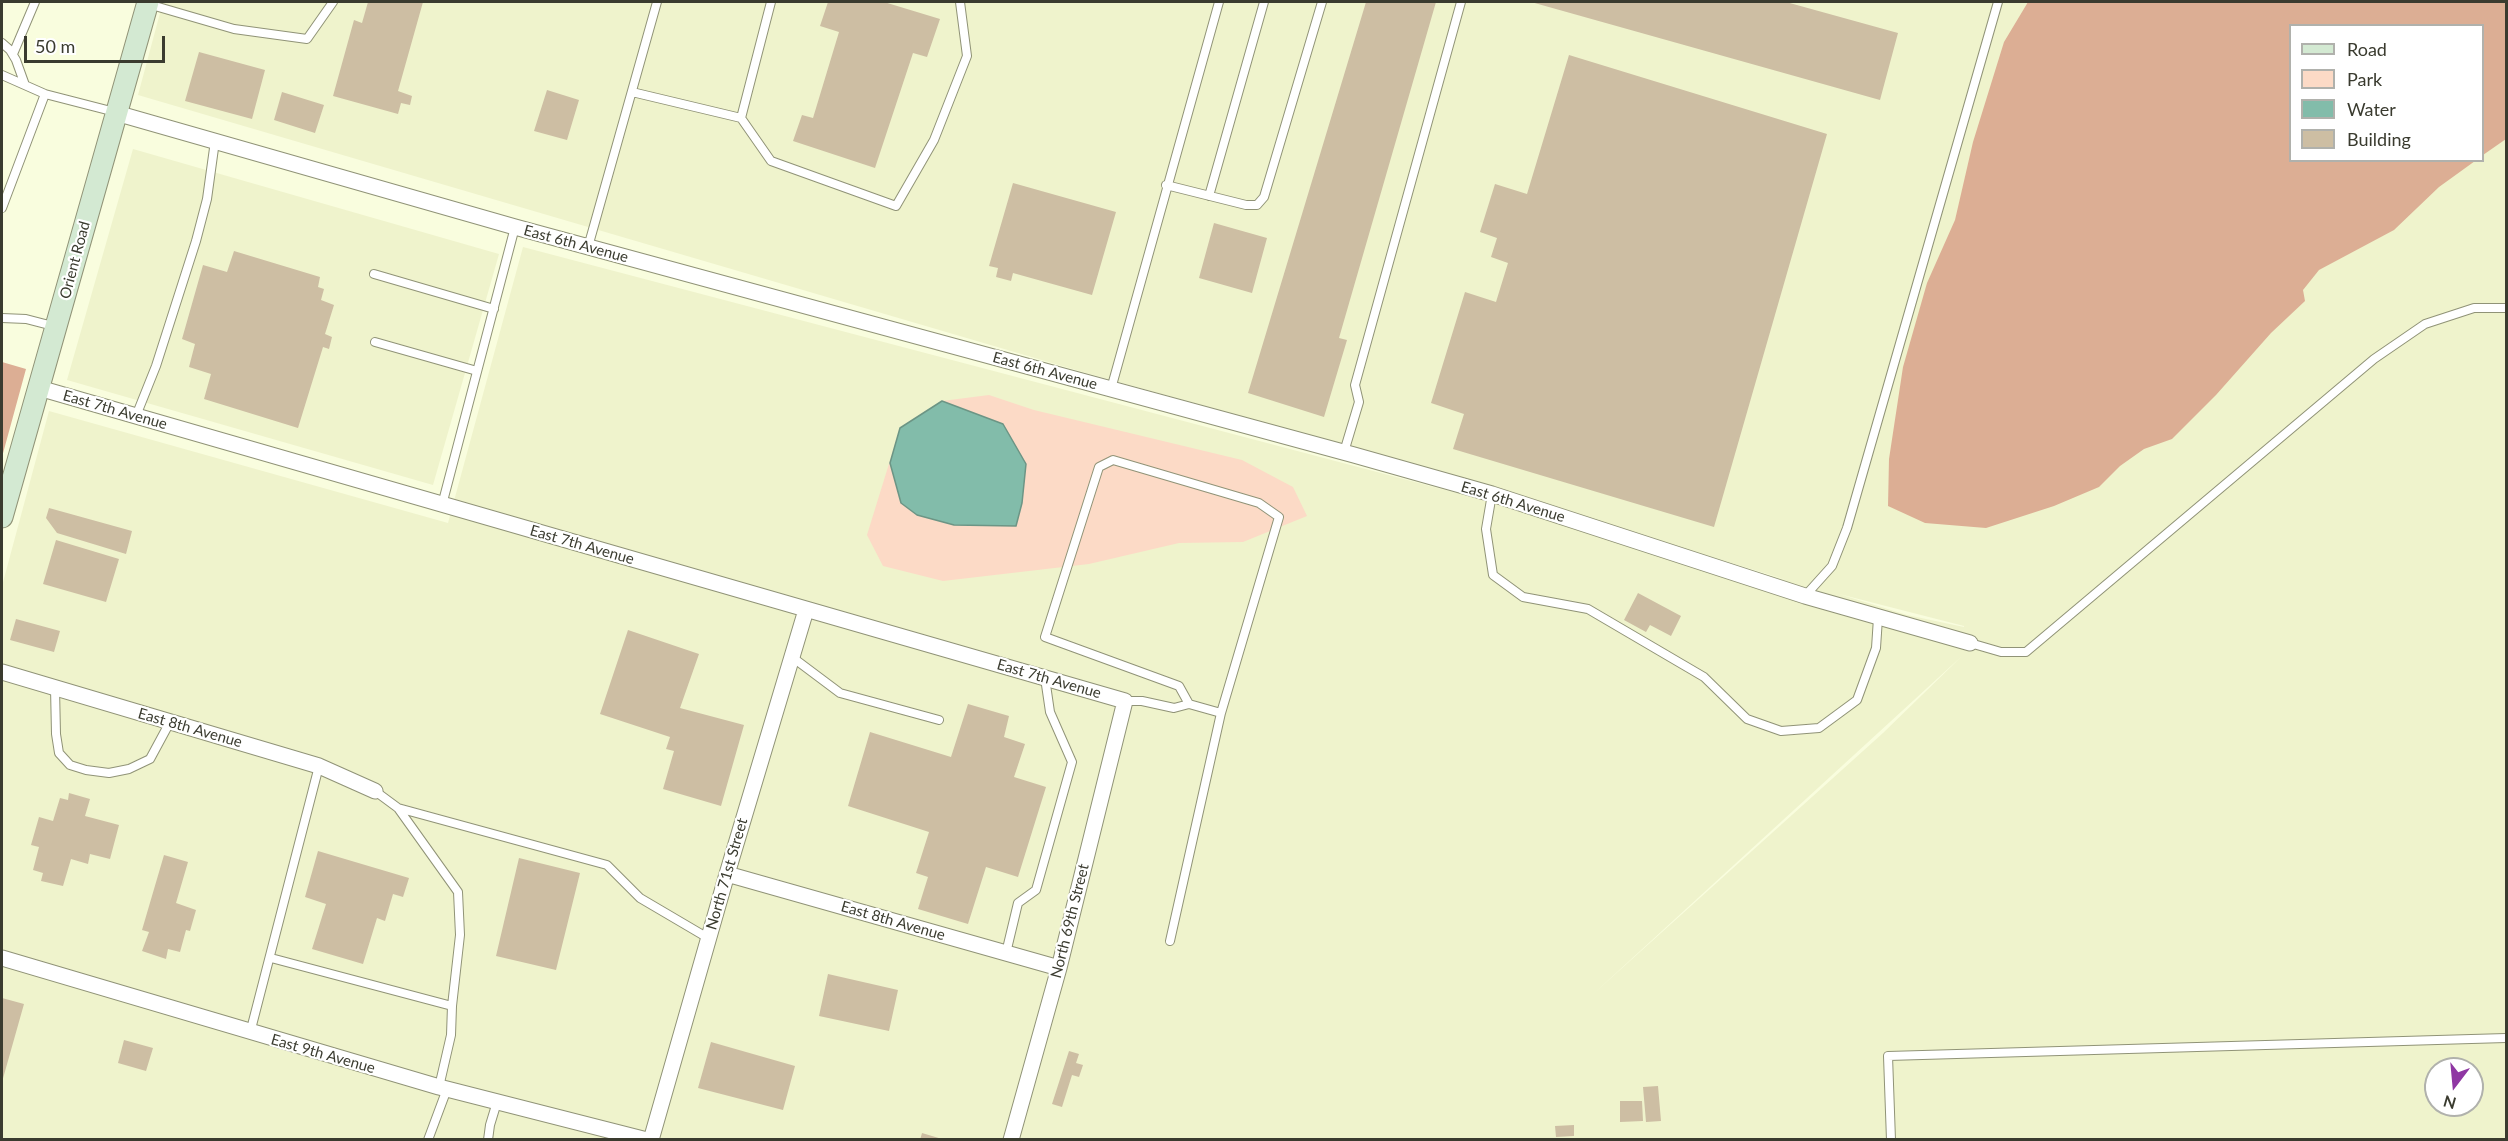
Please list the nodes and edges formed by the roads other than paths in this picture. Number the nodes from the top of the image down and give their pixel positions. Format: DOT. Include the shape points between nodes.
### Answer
graph roads {
  1 [pos="35,2"];
  2 [pos="147,2"];
  3 [pos="333,2"];
  4 [pos="657,2"];
  5 [pos="771,2"];
  6 [pos="960,2"];
  7 [pos="1219,2"];
  8 [pos="1264,2"];
  9 [pos="1322,2"];
  10 [pos="1461,2"];
  11 [pos="1998,2"];
  12 [pos="2,43"];
  13 [pos="12,54"];
  14 [pos="2,75"];
  15 [pos="25,86"];
  16 [pos="632,92"];
  17 [pos="45,94"];
  18 [pos="116,113"];
  19 [pos="741,117"];
  20 [pos="215,141"];
  21 [pos="1166,185"];
  22 [pos="1209,196"];
  23 [pos="2,208"];
  24 [pos="515,228"];
  25 [pos="588,247"];
  26 [pos="374,274"];
  27 [pos="2506,308"];
  28 [pos="494,309"];
  29 [pos="2,318"];
  30 [pos="57,327"];
  31 [pos="375,342"];
  32 [pos="477,371"];
  33 [pos="39,388"];
  34 [pos="1111,389"];
  35 [pos="136,416"];
  36 [pos="1344,452"];
  37 [pos="1492,494"];
  38 [pos="442,505"];
  39 [pos="2,517"];
  40 [pos="1804,596"];
  41 [pos="806,610"];
  42 [pos="1878,618"];
  43 [pos="1970,643"];
  44 [pos="792,657"];
  45 [pos="2,672"];
  46 [pos="1045,678"];
  47 [pos="55,688"];
  48 [pos="1125,701"];
  49 [pos="1189,704"];
  50 [pos="1221,713"];
  51 [pos="939,720"];
  52 [pos="170,722"];
  53 [pos="319,766"];
  54 [pos="375,791"];
  55 [pos="398,808"];
  56 [pos="727,874"];
  57 [pos="708,938"];
  58 [pos="1170,941"];
  59 [pos="1006,953"];
  60 [pos="2,958"];
  61 [pos="271,958"];
  62 [pos="1059,968"];
  63 [pos="452,1006"];
  64 [pos="250,1033"];
  65 [pos="2506,1038"];
  66 [pos="443,1088"];
  67 [pos="497,1102"];
  68 [pos="428,1140"];
  69 [pos="488,1140"];
  70 [pos="649,1140"];
  71 [pos="1011,1140"];
  72 [pos="1891,1140"];
  1 -- 13 [label="lane"];
  2 -- 3 [label="lane" via="234,29 307,39"];
  2 -- 18 [label="street, Orient Road"];
  4 -- 16 [label="lane"];
  5 -- 19 [label="lane"];
  6 -- 19 [label="lane" via="967,56 934,140 896,206 771,161"];
  7 -- 21 [label="lane"];
  8 -- 22 [label="lane"];
  9 -- 22 [label="lane" via="1264,197 1257,205 1246,205"];
  10 -- 36 [label="lane" via="1355,385 1359,402"];
  11 -- 40 [label="lane" via="1847,528 1832,566"];
  12 -- 13 [label="lane"];
  13 -- 15 [label="lane"];
  14 -- 15 [label="lane"];
  15 -- 17 [label="lane"];
  16 -- 19 [label="lane"];
  16 -- 25 [label="lane"];
  17 -- 18 [label="lane"];
  17 -- 23 [label="lane"];
  18 -- 20 [label="street, East 6th Avenue"];
  18 -- 30 [label="street, Orient Road"];
  20 -- 24 [label="street, East 6th Avenue"];
  20 -- 35 [label="lane" via="196,241"];
  21 -- 22 [label="lane"];
  21 -- 34 [label="lane"];
  24 -- 25 [label="street, East 6th Avenue"];
  24 -- 28 [label="lane"];
  25 -- 34 [label="street, East 6th Avenue"];
  26 -- 28 [label="lane"];
  27 -- 43 [label="lane" via="2474,308 2425,324 2374,359 2026,652 2001,652"];
  28 -- 32 [label="lane"];
  29 -- 30 [label="lane"];
  30 -- 33 [label="street, Orient Road"];
  31 -- 32 [label="lane"];
  32 -- 38 [label="lane"];
  33 -- 35 [label="street, East 7th Avenue"];
  33 -- 39 [label="street, Orient Road"];
  34 -- 36 [label="street, East 6th Avenue"];
  35 -- 38 [label="street, East 7th Avenue"];
  36 -- 37 [label="street, East 6th Avenue"];
  37 -- 40 [label="street, East 6th Avenue"];
  37 -- 42 [label="lane" via="1486,529 1493,575 1523,597 1588,609 1704,677 1747,719 1781,731 1819,728 1857,700 1876,648"];
  38 -- 41 [label="street, East 7th Avenue"];
  40 -- 42 [label="street, East 6th Avenue"];
  41 -- 44 [label="street, North 71st Street"];
  41 -- 46 [label="street, East 7th Avenue"];
  42 -- 43 [label="street, East 6th Avenue"];
  44 -- 51 [label="lane" via="840,693"];
  44 -- 56 [label="street, North 71st Street"];
  45 -- 47 [label="street, East 8th Avenue"];
  46 -- 48 [label="street, East 7th Avenue"];
  46 -- 59 [label="lane" via="1050,712 1072,762 1036,890 1018,903"];
  47 -- 52 [label="street, East 8th Avenue"];
  47 -- 52 [label="lane" via="59,753 70,765 86,770 129,770 150,759"];
  48 -- 49 [label="lane" via="1173,708"];
  48 -- 62 [label="street, North 69th Street"];
  49 -- 50 [label="lane"];
  49 -- 50 [label="lane" via="1179,686 1045,638 1099,466 1113,460 1259,503 1278,517"];
  50 -- 58 [label="lane"];
  52 -- 53 [label="street, East 8th Avenue"];
  53 -- 54 [label="street, East 8th Avenue"];
  53 -- 61 [label="lane"];
  54 -- 55 [label="lane"];
  55 -- 57 [label="lane" via="607,865 640,898"];
  55 -- 63 [label="lane" via="458,892 460,935"];
  56 -- 57 [label="street, North 71st Street"];
  56 -- 59 [label="street, East 8th Avenue"];
  57 -- 70 [label="street, North 71st Street"];
  59 -- 62 [label="street, East 8th Avenue"];
  60 -- 64 [label="street, East 9th Avenue"];
  61 -- 63 [label="lane"];
  61 -- 64 [label="lane"];
  62 -- 71 [label="street, North 69th Street"];
  63 -- 66 [label="lane"];
  64 -- 66 [label="street, East 9th Avenue"];
  65 -- 72 [label="lane" via="1888,1056"];
  66 -- 67 [label="street, East 9th Avenue"];
  66 -- 68 [label="lane"];
  67 -- 69 [label="lane"];
  67 -- 70 [label="street, East 9th Avenue"];
}
